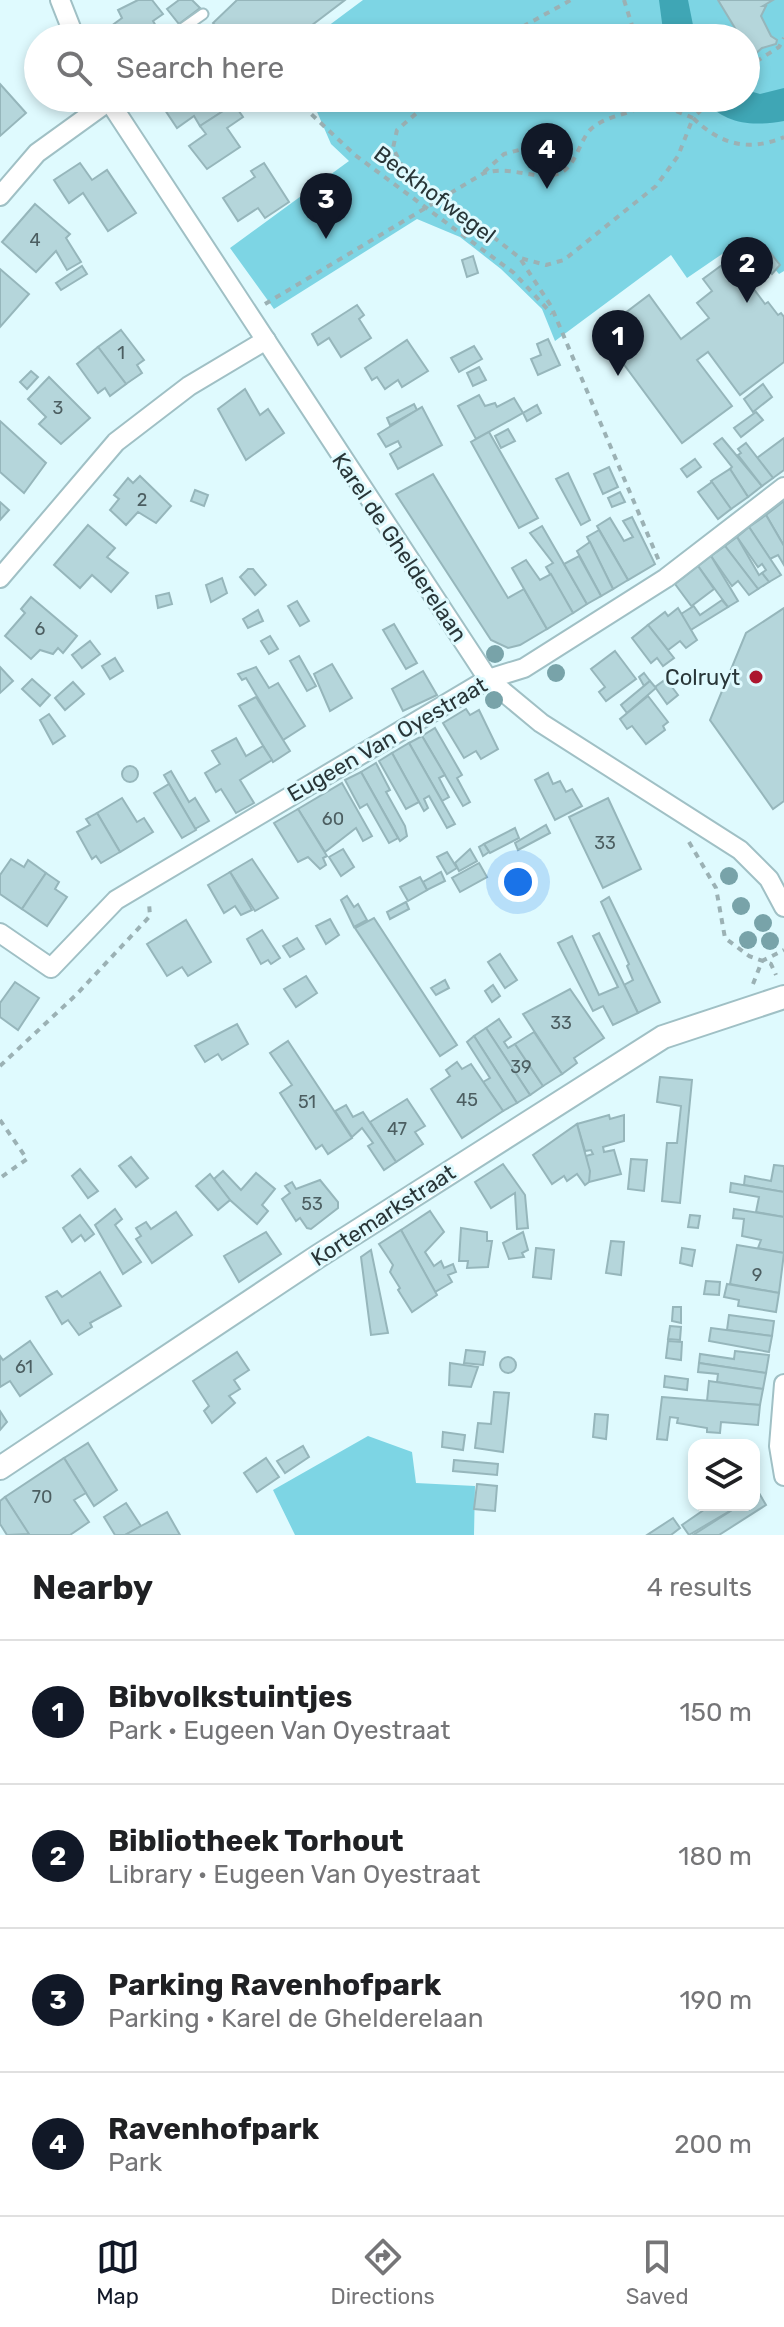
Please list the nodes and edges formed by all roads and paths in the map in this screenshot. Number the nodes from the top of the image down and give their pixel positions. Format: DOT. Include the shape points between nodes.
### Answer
graph roads {
  1 [pos="60,0"];
  2 [pos="571,0"];
  3 [pos="624,0"];
  4 [pos="203,14"];
  5 [pos="69,24"];
  6 [pos="189,24"];
  7 [pos="527,24"];
  8 [pos="632,24"];
  9 [pos="784,38"];
  10 [pos="760,59"];
  11 [pos="92,112"];
  12 [pos="116,112"];
  13 [pos="309,112"];
  14 [pos="418,112"];
  15 [pos="630,112"];
  16 [pos="678,112"];
  17 [pos="699,112"];
  18 [pos="693,118"];
  19 [pos="784,137"];
  20 [pos="482,174"];
  21 [pos="548,175"];
  22 [pos="0,196"];
  23 [pos="441,196"];
  24 [pos="424,206"];
  25 [pos="520,258"];
  26 [pos="249,313"];
  27 [pos="556,318"];
  28 [pos="266,340"];
  29 [pos="784,487"];
  30 [pos="0,578"];
  31 [pos="666,578"];
  32 [pos="488,679"];
  33 [pos="690,818"];
  34 [pos="147,880"];
  35 [pos="784,907"];
  36 [pos="0,933"];
  37 [pos="784,950"];
  38 [pos="762,961"];
  39 [pos="781,987"];
  40 [pos="745,1010"];
  41 [pos="0,1066"];
  42 [pos="0,1120"];
  43 [pos="0,1178"];
  44 [pos="784,1384"];
  45 [pos="0,1468"];
  46 [pos="784,1476"];
  1 -- 5 [label="street"];
  2 -- 7 [label="path"];
  3 -- 8 [label="path"];
  4 -- 6 [label="lane"];
  9 -- 10 [label="path"];
  11 -- 22 [label="street" via="37,153"];
  12 -- 26 [label="street, Karel de Ghelderelaan"];
  13 -- 24 [label="path, Beckhofwegel" via="355,155"];
  14 -- 23 [label="path" via="397,130 393,148 405,172"];
  15 -- 21 [label="path" via="597,125 573,161 560,173"];
  16 -- 18 [label="path"];
  17 -- 18 [label="path"];
  18 -- 19 [label="path" via="715,135 752,147"];
  18 -- 25 [label="path" via="678,156 656,186 564,260 546,265"];
  20 -- 21 [label="path" via="503,169"];
  20 -- 21 [label="path" via="504,154 519,150"];
  20 -- 23 [label="path"];
  23 -- 24 [label="path"];
  23 -- 25 [label="path"];
  24 -- 26 [label="path"];
  24 -- 27 [label="path, Beckhofwegel" via="514,273"];
  25 -- 27 [label="path"];
  26 -- 28 [label="street, Karel de Ghelderelaan"];
  27 -- 31 [label="path"];
  28 -- 30 [label="street" via="189,386 116,442"];
  28 -- 32 [label="street, Karel de Ghelderelaan"];
  29 -- 31 [label="street, Eugeen Van Oyestraat"];
  31 -- 32 [label="street, Eugeen Van Oyestraat" via="524,668"];
  32 -- 33 [label="street, Karel de Ghelderelaan" via="541,723"];
  32 -- 34 [label="street, Eugeen Van Oyestraat"];
  33 -- 35 [label="street, Karel de Ghelderelaan" via="740,850 769,879"];
  33 -- 38 [label="path" via="689,845 716,888 725,938"];
  34 -- 36 [label="street, Eugeen Van Oyestraat" via="116,900 51,968"];
  34 -- 41 [label="path" via="150,916"];
  37 -- 38 [label="path"];
  38 -- 39 [label="path" via="771,964"];
  38 -- 40 [label="path"];
  39 -- 40 [label="street, Kortemarkstraat"];
  40 -- 45 [label="street, Kortemarkstraat" via="663,1037 317,1257"];
  42 -- 43 [label="path" via="27,1159"];
  44 -- 46 [label="street" via="779,1446"];
}
